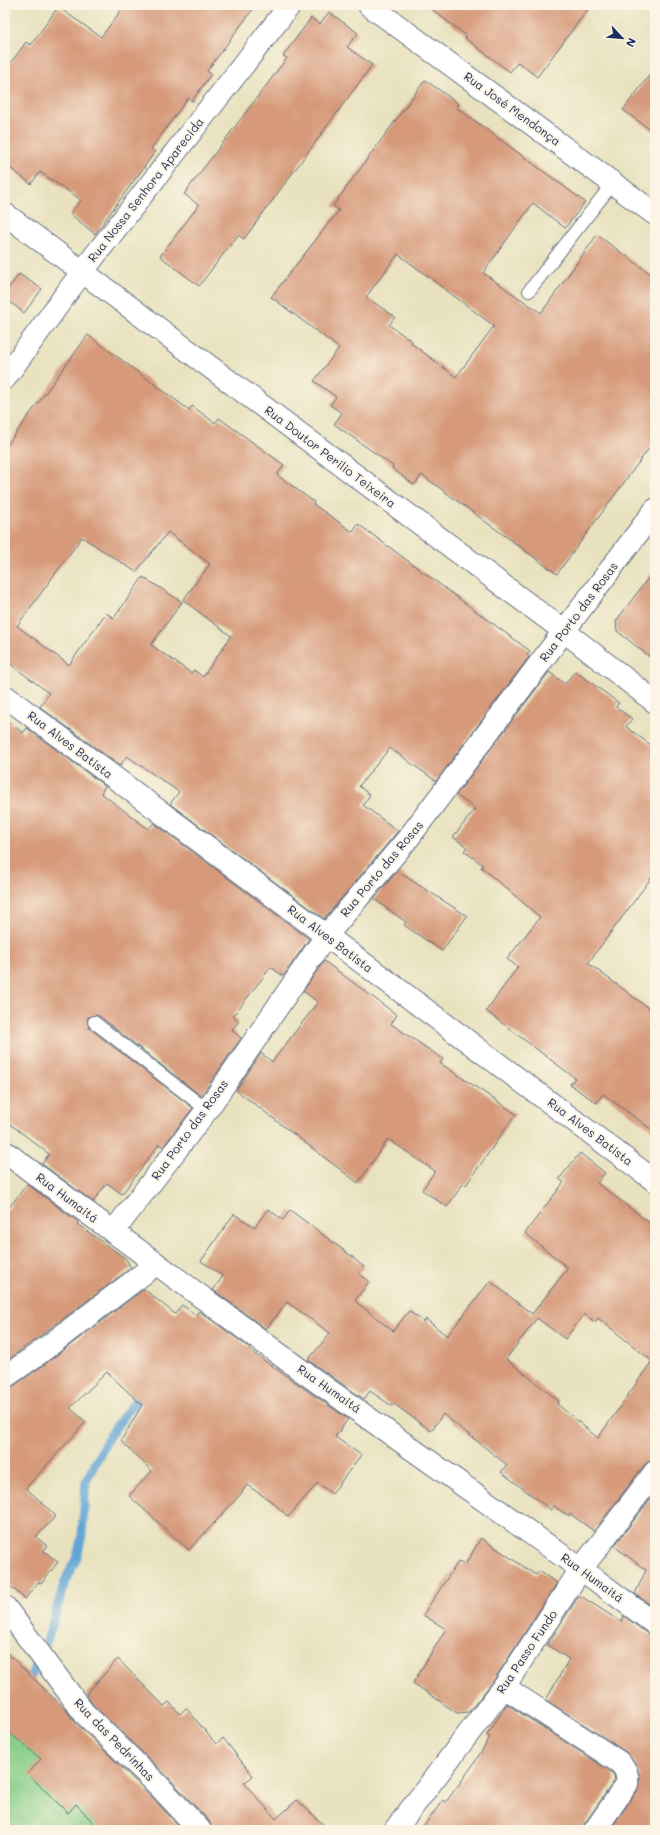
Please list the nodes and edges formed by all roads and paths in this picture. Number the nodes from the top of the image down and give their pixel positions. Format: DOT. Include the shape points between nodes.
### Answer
graph roads {
  1 [pos="290,5"];
  2 [pos="369,5"];
  3 [pos="613,182"];
  4 [pos="5,214"];
  5 [pos="655,214"];
  6 [pos="82,272"];
  7 [pos="529,291"];
  8 [pos="5,378"];
  9 [pos="655,510"];
  10 [pos="564,631"];
  11 [pos="5,696"];
  12 [pos="655,702"];
  13 [pos="326,936"];
  14 [pos="94,1022"];
  15 [pos="207,1110"];
  16 [pos="5,1152"];
  17 [pos="655,1181"];
  18 [pos="113,1232"];
  19 [pos="156,1264"];
  20 [pos="5,1377"];
  21 [pos="655,1472"];
  22 [pos="581,1569"];
  23 [pos="5,1607"];
  24 [pos="655,1624"];
  25 [pos="504,1687"];
  26 [pos="200,1830"];
  27 [pos="395,1830"];
  28 [pos="595,1830"];
  1 -- 6 [label="street, Rua Nossa Senhora Aparecida"];
  2 -- 3 [label="street, Rua José Mendonça"];
  3 -- 5 [label="street, Rua José Mendonça"];
  3 -- 7 [label="lane"];
  4 -- 6 [label="street, Rua Doutor Perilio Teixeira"];
  6 -- 8 [label="street, Rua Nossa Senhora Aparecida"];
  6 -- 10 [label="street, Rua Doutor Perilio Teixeira"];
  9 -- 10 [label="street, Rua Porto das Rosas"];
  10 -- 12 [label="street, Rua Doutor Perilio Teixeira"];
  10 -- 13 [label="street, Rua Porto das Rosas" via="410,836"];
  11 -- 13 [label="street, Rua Alves Batista"];
  13 -- 15 [label="street, Rua Porto das Rosas"];
  13 -- 17 [label="street, Rua Alves Batista"];
  14 -- 15 [label="lane"];
  15 -- 18 [label="street, Rua Porto das Rosas"];
  16 -- 18 [label="street, Rua Humaitá"];
  18 -- 19 [label="street, Rua Humaitá"];
  19 -- 20 [label="street"];
  19 -- 22 [label="street, Rua Humaitá"];
  21 -- 22 [label="street, Rua Passo Fundo"];
  22 -- 24 [label="street, Rua Humaitá"];
  22 -- 25 [label="street, Rua Passo Fundo"];
  23 -- 26 [label="street, Rua das Pedrinhas" via="84,1713"];
  25 -- 27 [label="street, Rua Passo Fundo"];
  25 -- 28 [label="street" via="626,1768 627,1784"];
}
